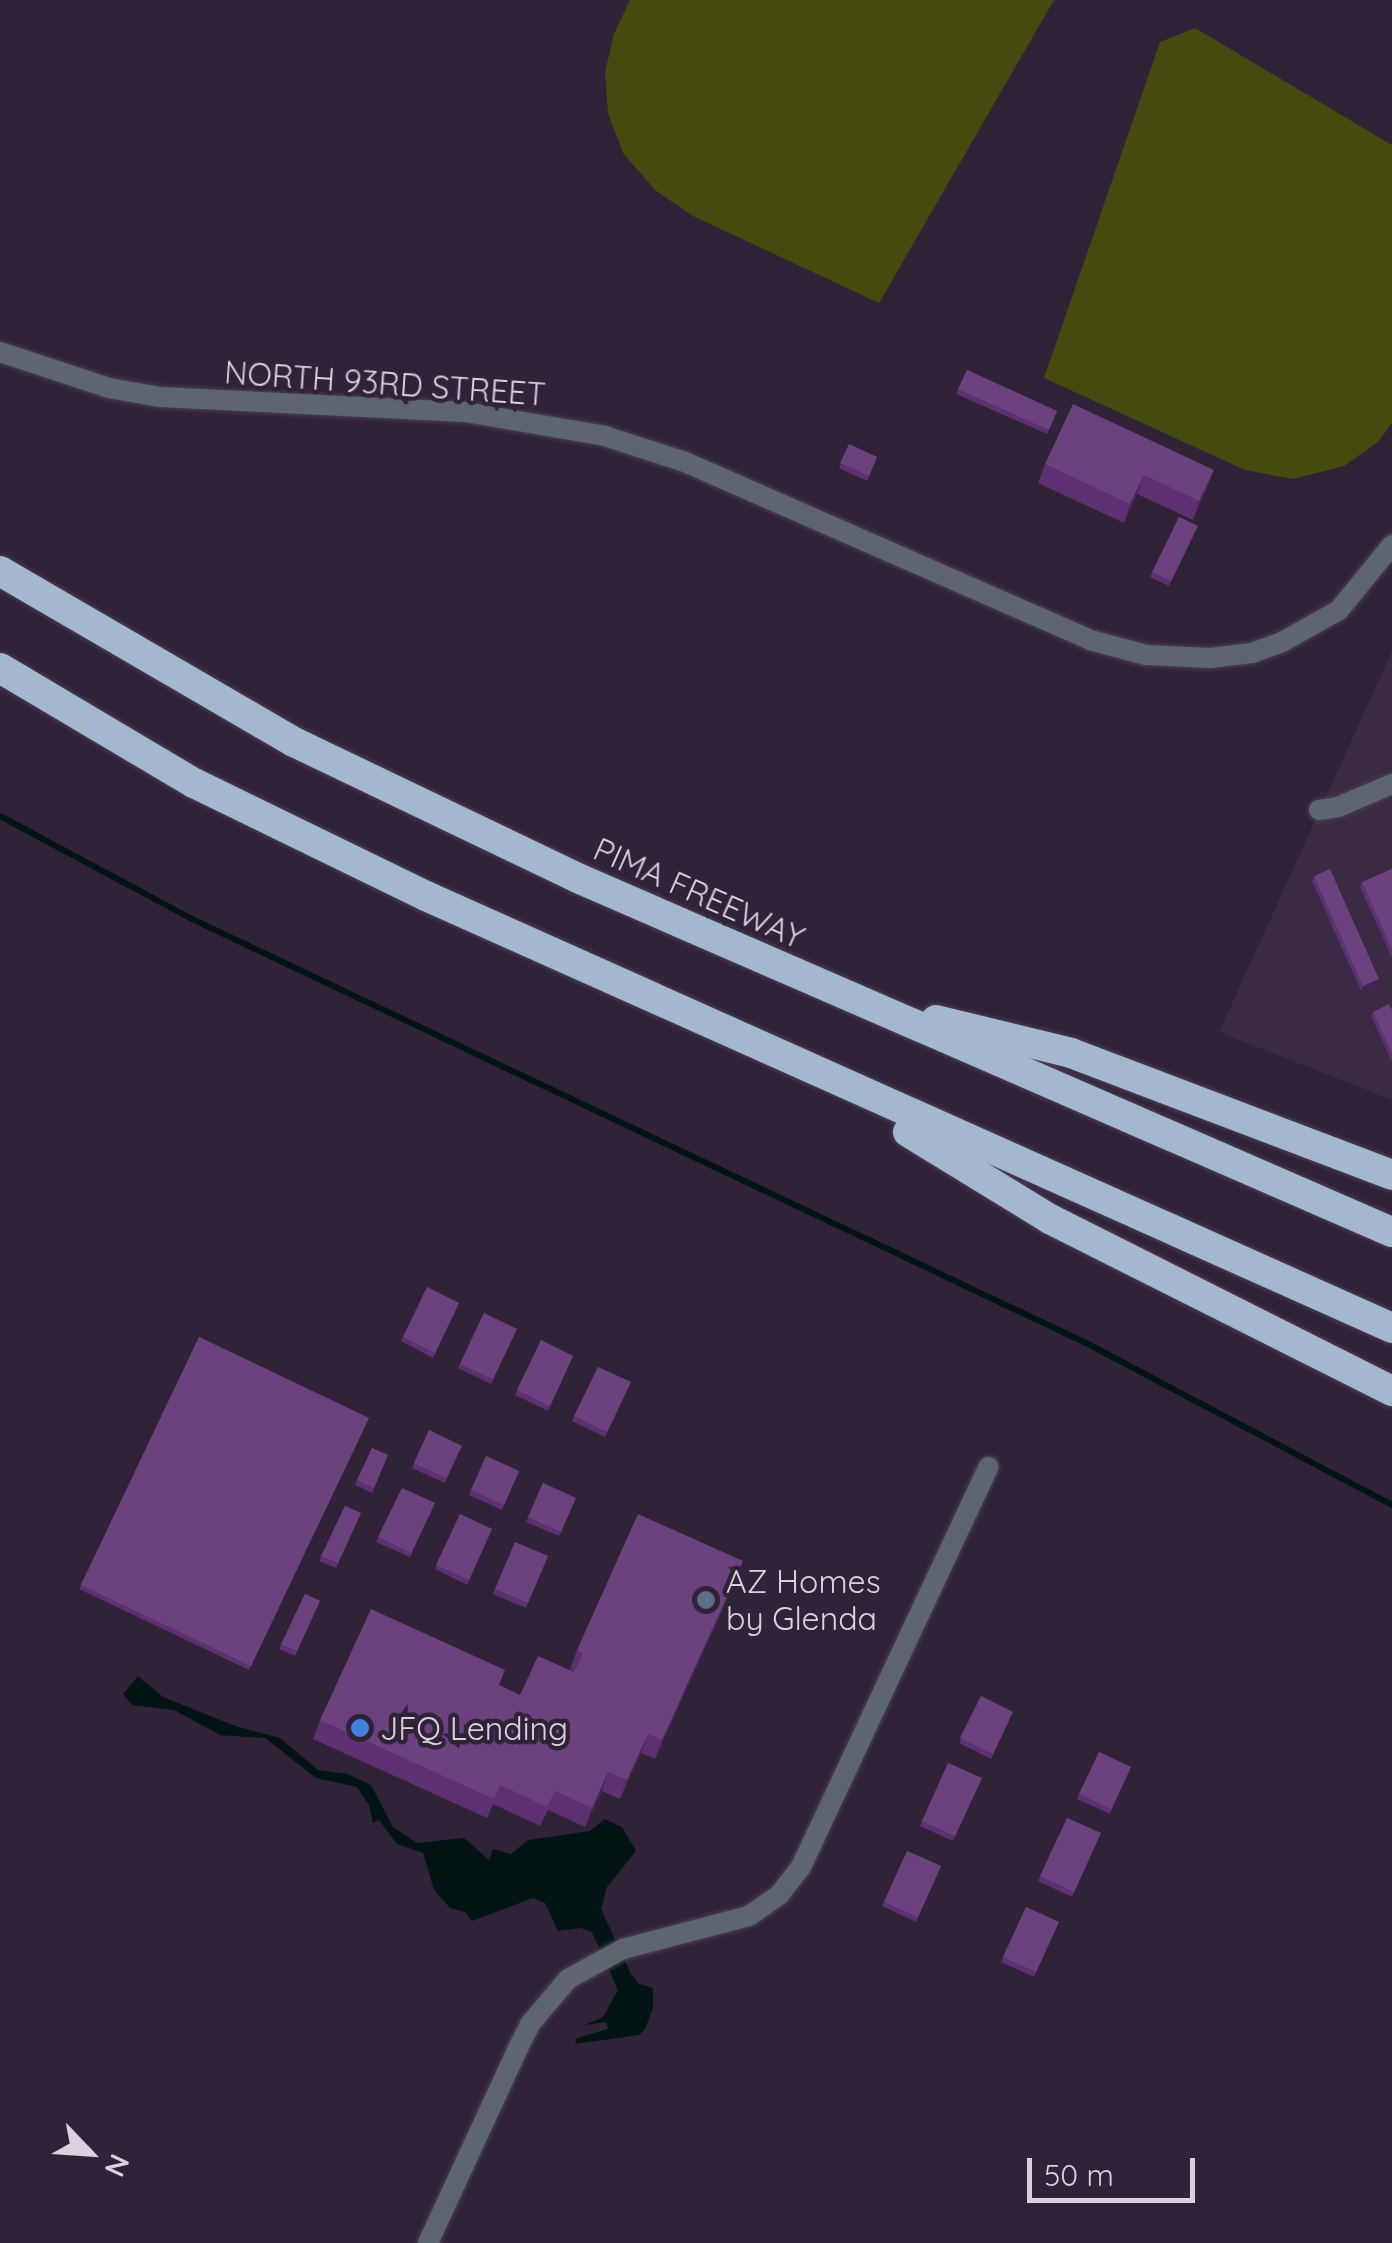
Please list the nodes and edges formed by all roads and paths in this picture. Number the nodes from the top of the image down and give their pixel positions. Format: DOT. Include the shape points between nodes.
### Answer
graph roads {
  1 [pos="0,352"];
  2 [pos="1392,546"];
  3 [pos="0,571"];
  4 [pos="0,668"];
  5 [pos="1392,784"];
  6 [pos="1319,810"];
  7 [pos="832,990"];
  8 [pos="808,1070"];
  9 [pos="1392,1175"];
  10 [pos="1392,1232"];
  11 [pos="1392,1328"];
  12 [pos="1392,1390"];
  13 [pos="988,1467"];
  14 [pos="428,2243"];
  1 -- 2 [label="street, NORTH 93RD STREET" via="95,384 160,397 465,412 605,436 685,462 1090,640 1176,658 1252,652 1316,627 1339,610"];
  3 -- 7 [label="highway, PIMA FREEWAY" via="294,742 580,880"];
  4 -- 8 [label="highway" via="194,783"];
  5 -- 6 [label="street"];
  7 -- 9 [label="highway" via="1071,1052"];
  7 -- 10 [label="highway, PIMA FREEWAY"];
  8 -- 11 [label="highway"];
  8 -- 12 [label="highway" via="1050,1220"];
  13 -- 14 [label="street" via="802,1868 750,1916 636,1944 568,1979 530,2024"];
}
